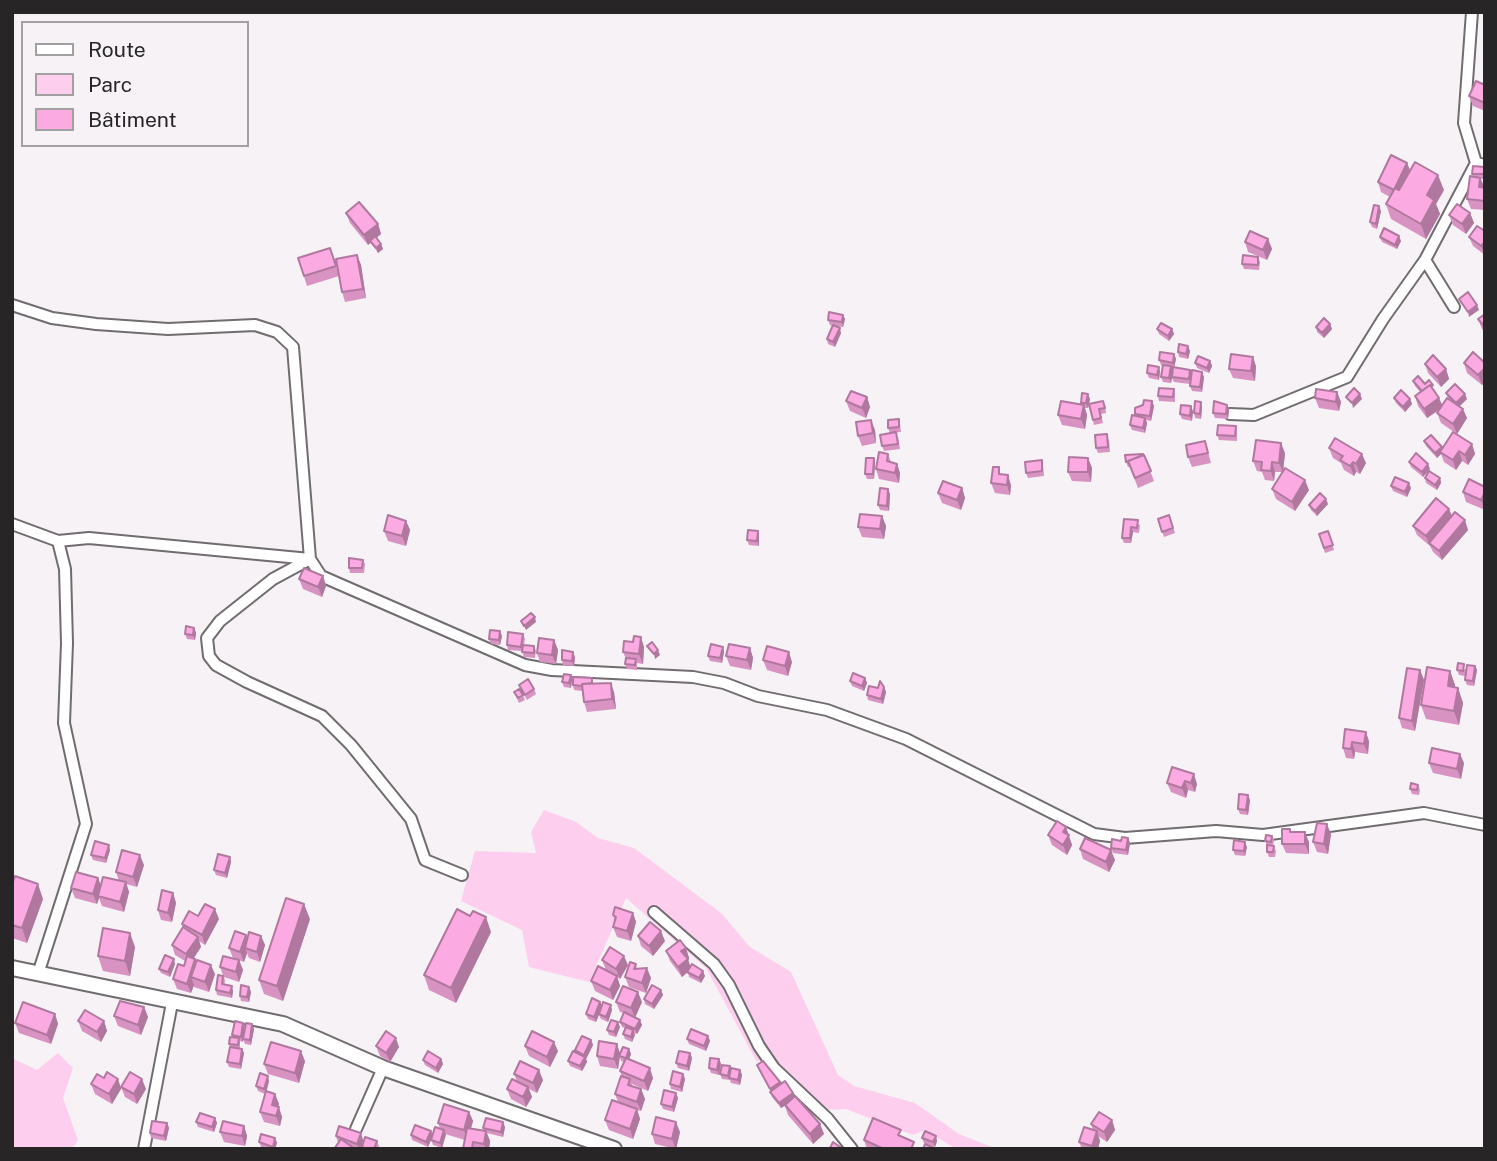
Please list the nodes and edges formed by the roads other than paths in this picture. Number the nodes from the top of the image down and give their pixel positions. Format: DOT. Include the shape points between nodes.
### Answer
graph roads {
  1 [pos="1472,12"];
  2 [pos="1480,164"];
  3 [pos="1425,260"];
  4 [pos="12,304"];
  5 [pos="1454,307"];
  6 [pos="1230,414"];
  7 [pos="12,524"];
  8 [pos="58,541"];
  9 [pos="310,559"];
  10 [pos="1485,825"];
  11 [pos="461,875"];
  12 [pos="654,912"];
  13 [pos="12,968"];
  14 [pos="38,974"];
  15 [pos="172,1003"];
  16 [pos="383,1068"];
  17 [pos="356,1129"];
  18 [pos="144,1149"];
  19 [pos="614,1149"];
  20 [pos="852,1149"];
  1 -- 2 [label="street" via="1464,124"];
  2 -- 3 [label="street"];
  3 -- 5 [label="street"];
  3 -- 6 [label="street" via="1348,377 1254,415"];
  4 -- 9 [label="street" via="52,318 96,324 168,329 255,325 277,332 293,346"];
  7 -- 8 [label="street"];
  8 -- 9 [label="street" via="89,538"];
  8 -- 14 [label="street" via="65,569 64,723 86,824"];
  9 -- 10 [label="street" via="321,576 525,665 693,677 827,710 906,740 1094,834 1125,838 1216,831 1263,835 1424,813"];
  9 -- 11 [label="street" via="273,579 220,621 207,638 209,656 247,682 322,716 411,819 425,860"];
  12 -- 20 [label="street" via="714,964 774,1068 828,1119"];
  13 -- 14 [label="street"];
  14 -- 15 [label="street"];
  15 -- 16 [label="street" via="283,1024"];
  15 -- 18 [label="street"];
  16 -- 17 [label="street"];
  16 -- 19 [label="street"];
}
